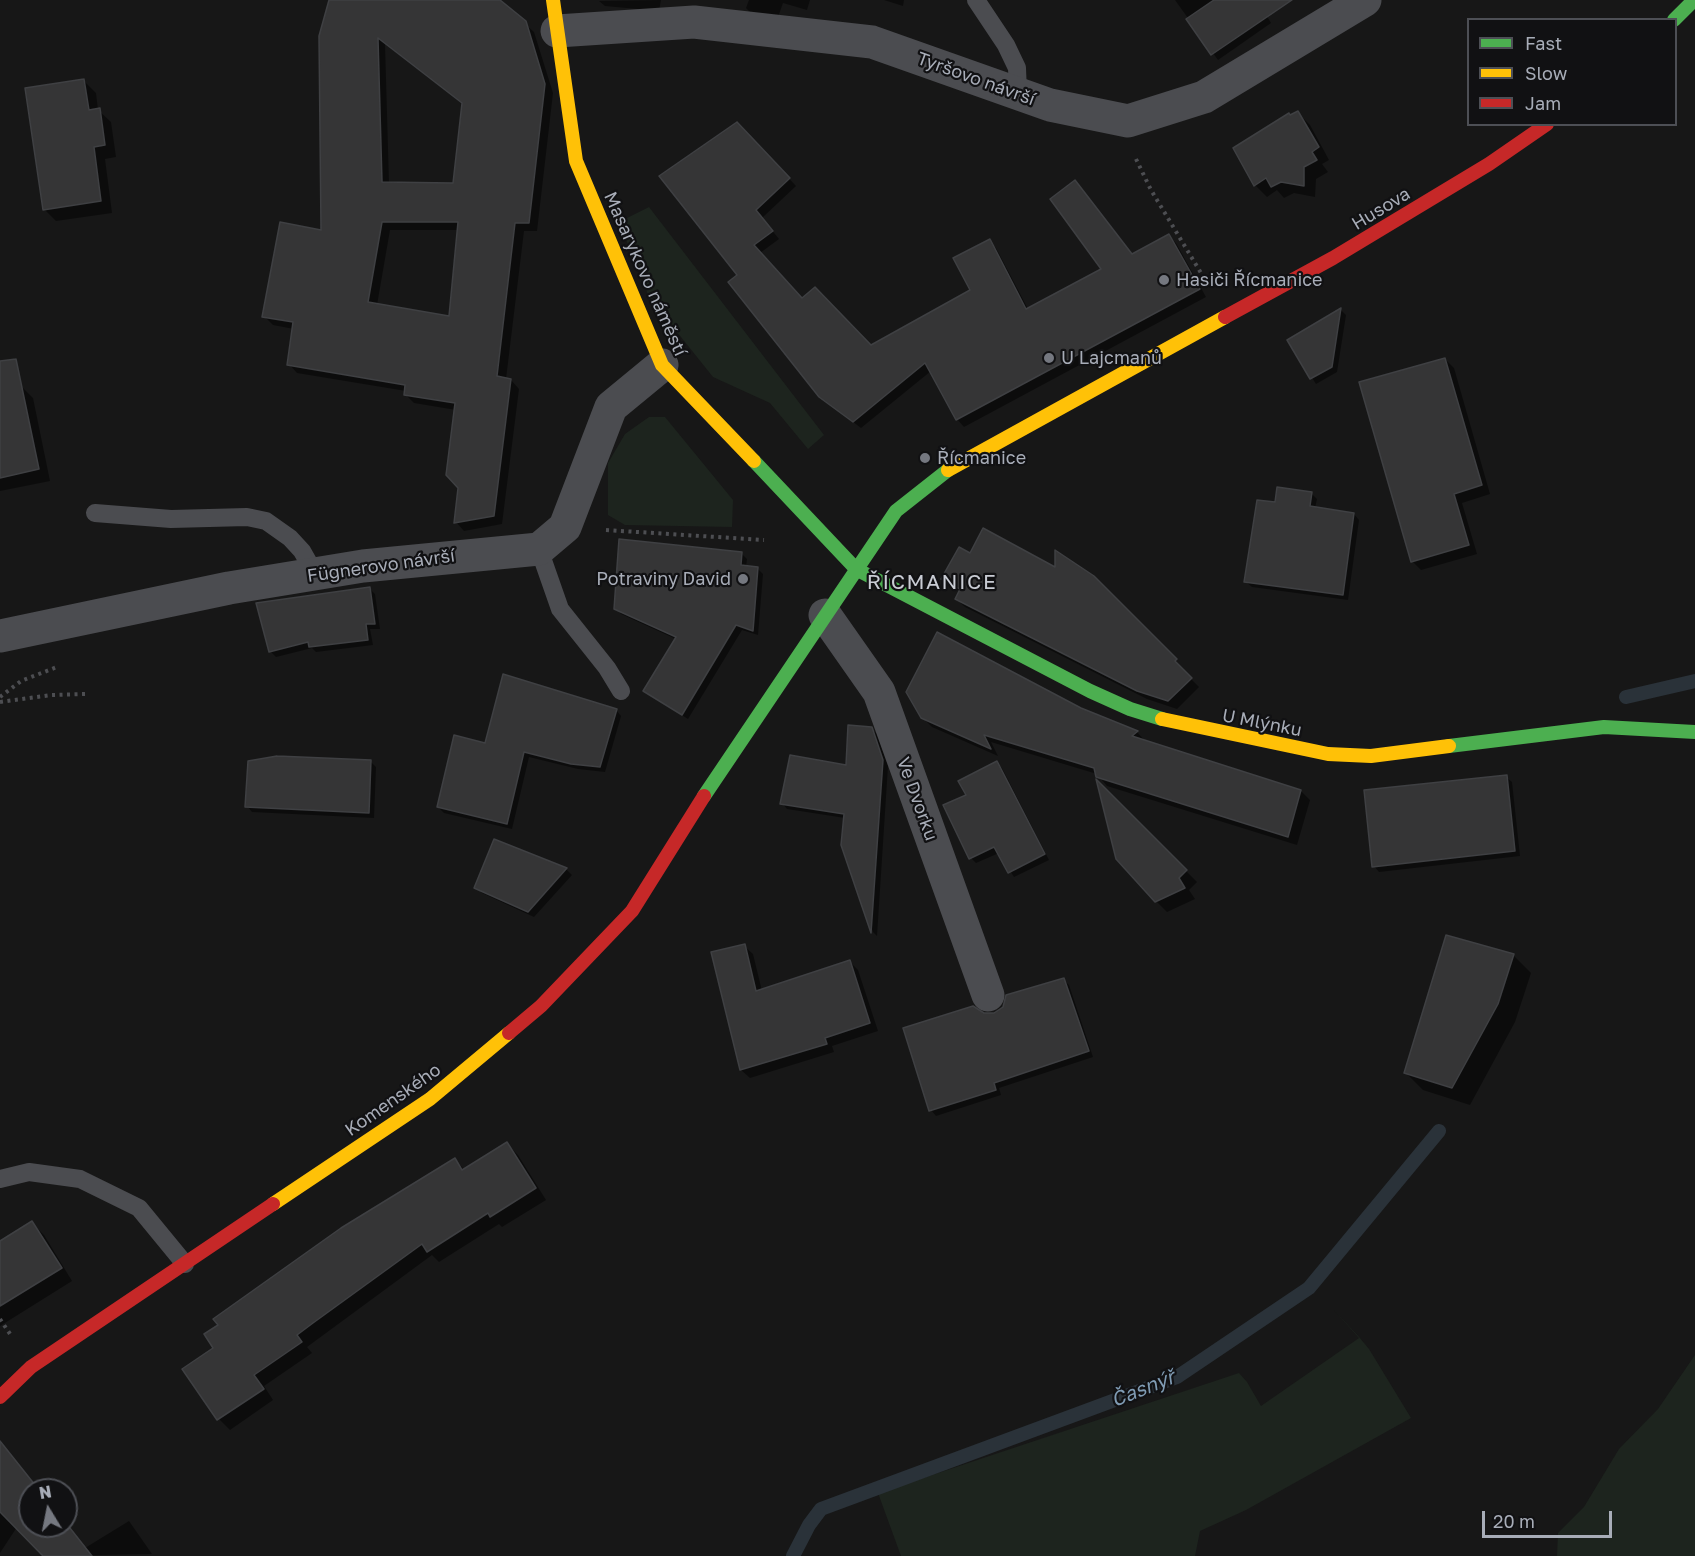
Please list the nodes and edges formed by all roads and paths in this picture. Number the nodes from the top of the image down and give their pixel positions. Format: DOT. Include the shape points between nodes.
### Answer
graph roads {
  1 [pos="976,0"];
  2 [pos="1365,0"];
  3 [pos="1694,0"];
  4 [pos="555,15"];
  5 [pos="1676,18"];
  6 [pos="1018,93"];
  7 [pos="1128,121"];
  8 [pos="1544,126"];
  9 [pos="1228,317"];
  10 [pos="662,365"];
  11 [pos="95,513"];
  12 [pos="565,527"];
  13 [pos="764,540"];
  14 [pos="539,549"];
  15 [pos="856,569"];
  16 [pos="315,574"];
  17 [pos="825,615"];
  18 [pos="0,636"];
  19 [pos="621,691"];
  20 [pos="86,694"];
  21 [pos="0,702"];
  22 [pos="1695,732"];
  23 [pos="988,995"];
  24 [pos="0,1179"];
  25 [pos="185,1264"];
  26 [pos="0,1319"];
  27 [pos="11,1336"];
  28 [pos="0,1397"];
  1 -- 6 [label="lane" via="1017,68"];
  2 -- 7 [label="street, Tyršovo návrší" via="1204,97"];
  3 -- 5 [label="main road"];
  4 -- 6 [label="street, Tyršovo návrší" via="694,22 872,42"];
  4 -- 10 [label="main road, Masarykovo náměstí" via="576,161"];
  6 -- 7 [label="street, Tyršovo návrší" via="1050,105"];
  7 -- 9 [label="path" via="1130,147 1151,190"];
  8 -- 9 [label="main road, Husova" via="1446,191"];
  9 -- 15 [label="main road" via="955,465 896,511"];
  10 -- 12 [label="street" via="611,407"];
  10 -- 15 [label="main road, Masarykovo náměstí"];
  11 -- 16 [label="lane" via="266,521 296,544"];
  12 -- 13 [label="path"];
  12 -- 14 [label="street"];
  14 -- 16 [label="street, Fügnerovo návrší" via="434,557"];
  14 -- 19 [label="lane" via="560,609"];
  15 -- 17 [label="main road"];
  15 -- 22 [label="main road, U Mlýnku" via="1090,692 1130,709 1271,744 1328,754 1371,756 1604,727"];
  16 -- 18 [label="street, Fügnerovo návrší"];
  17 -- 23 [label="street, Ve Dvorku" via="879,692"];
  17 -- 25 [label="main road, Komenského" via="730,754 632,911 542,1006 430,1099"];
  20 -- 21 [label="path" via="52,694"];
  24 -- 25 [label="lane" via="29,1172 80,1179 139,1208"];
  25 -- 28 [label="main road, Komenského" via="31,1367"];
  26 -- 27 [label="path"];
}
